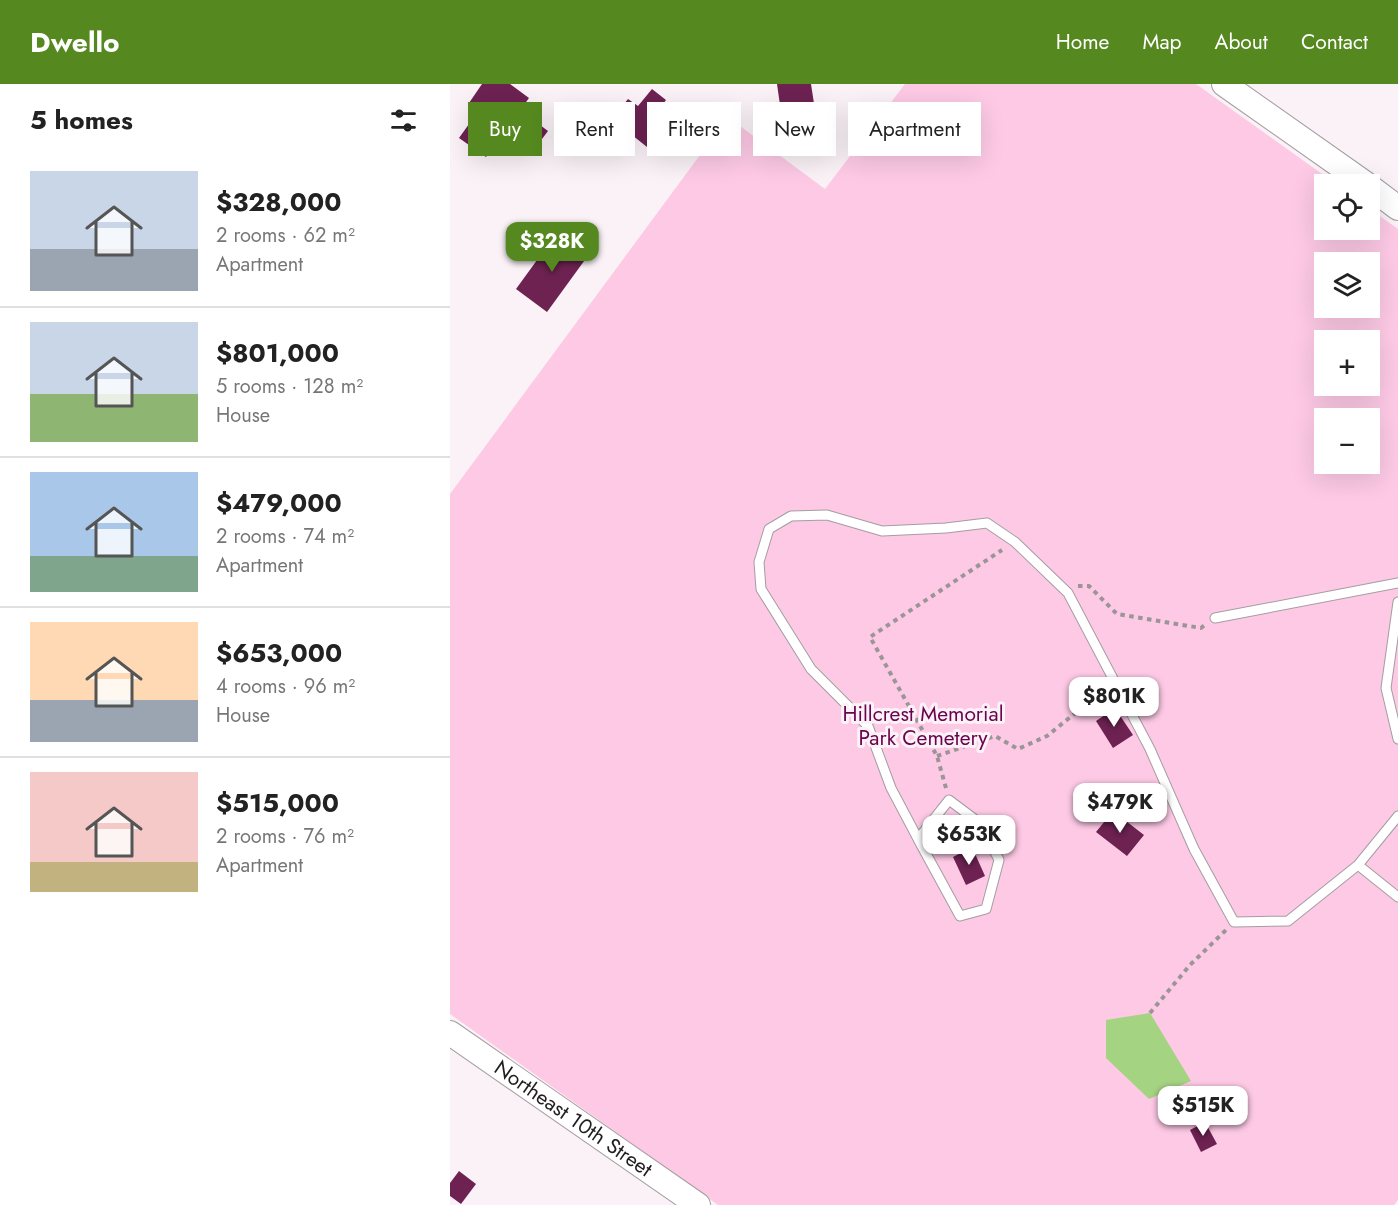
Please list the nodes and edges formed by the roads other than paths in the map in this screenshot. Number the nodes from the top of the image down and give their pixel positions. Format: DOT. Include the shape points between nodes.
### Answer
graph roads {
  1 [pos="1224,84"];
  2 [pos="1352,174"];
  3 [pos="1380,194"];
  4 [pos="1398,208"];
  5 [pos="1398,584"];
  6 [pos="1398,602"];
  7 [pos="1215,618"];
  8 [pos="1398,739"];
  9 [pos="1398,816"];
  10 [pos="918,839"];
  11 [pos="1358,865"];
  12 [pos="1398,897"];
  13 [pos="450,1033"];
  14 [pos="698,1205"];
  1 -- 2 [label="street"];
  3 -- 4 [label="street"];
  5 -- 7 [label="lane"];
  6 -- 8 [label="lane" via="1386,688"];
  9 -- 11 [label="lane"];
  10 -- 10 [label="lane" via="960,916 986,909 999,860 981,824 949,800"];
  10 -- 11 [label="lane" via="891,788 868,726 811,669 761,589 759,562 769,529 791,516 827,515 882,531 987,522 1015,542 1068,593 1150,749 1194,849 1233,922 1288,921"];
  11 -- 12 [label="lane"];
  13 -- 14 [label="street, Northeast 10th Street"];
}
